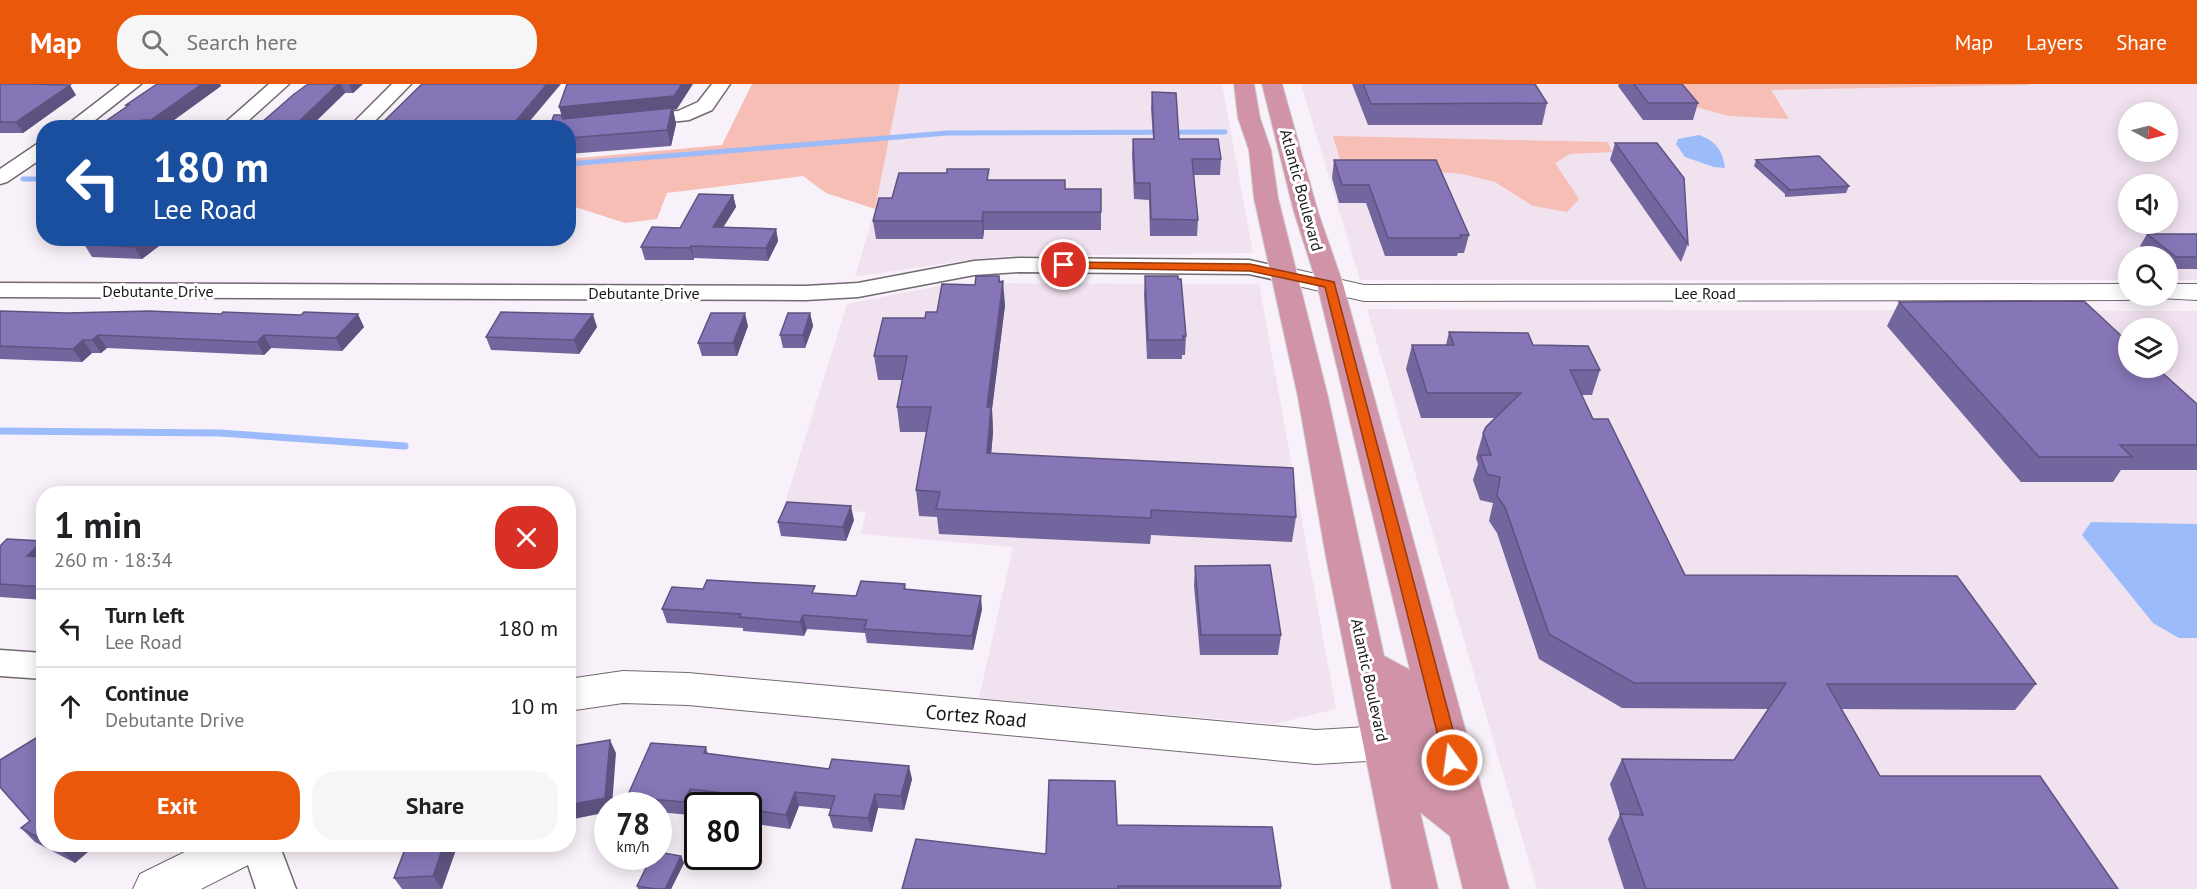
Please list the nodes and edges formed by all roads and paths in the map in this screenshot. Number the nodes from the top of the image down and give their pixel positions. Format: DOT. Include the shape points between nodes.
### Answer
graph roads {
  1 [pos="132,84"];
  2 [pos="280,84"];
  3 [pos="402,84"];
  4 [pos="721,84"];
  5 [pos="1244,84"];
  6 [pos="1272,84"];
  7 [pos="83,120"];
  8 [pos="237,120"];
  9 [pos="365,120"];
  10 [pos="576,127"];
  11 [pos="36,153"];
  12 [pos="0,178"];
  13 [pos="1285,275"];
  14 [pos="1330,284"];
  15 [pos="0,290"];
  16 [pos="2118,292"];
  17 [pos="2178,292"];
  18 [pos="2197,292"];
  19 [pos="0,663"];
  20 [pos="36,665"];
  21 [pos="1368,665"];
  22 [pos="576,694"];
  23 [pos="1447,738"];
  24 [pos="1384,743"];
  25 [pos="1469,825"];
  26 [pos="230,852"];
  27 [pos="263,852"];
  28 [pos="156,889"];
  29 [pos="276,889"];
  30 [pos="1415,889"];
  31 [pos="1486,889"];
  1 -- 7 [label="street"];
  2 -- 8 [label="street"];
  3 -- 9 [label="street"];
  4 -- 10 [label="street" via="705,106 682,116"];
  5 -- 13 [label="highway, Atlantic Boulevard"];
  6 -- 14 [label="highway, Atlantic Boulevard"];
  11 -- 12 [label="street"];
  13 -- 14 [label="street, Lee Road"];
  13 -- 15 [label="street, Debutante Drive" via="1250,267 1019,265 974,268 858,290 806,293"];
  13 -- 21 [label="highway, Atlantic Boulevard"];
  14 -- 16 [label="street, Lee Road" via="1364,293"];
  14 -- 23 [label="highway, Atlantic Boulevard"];
  17 -- 18 [label="street"];
  19 -- 20 [label="street"];
  21 -- 23 [label="highway" via="1401,683 1413,722 1423,734"];
  21 -- 24 [label="highway, Atlantic Boulevard"];
  22 -- 24 [label="street, Cortez Road" via="623,687 688,689 1316,747"];
  23 -- 25 [label="highway, Atlantic Boulevard"];
  24 -- 25 [label="highway" via="1409,743 1419,753 1429,794"];
  24 -- 30 [label="highway, Atlantic Boulevard"];
  25 -- 31 [label="highway, Atlantic Boulevard"];
  26 -- 28 [label="street"];
  27 -- 29 [label="street"];
}
